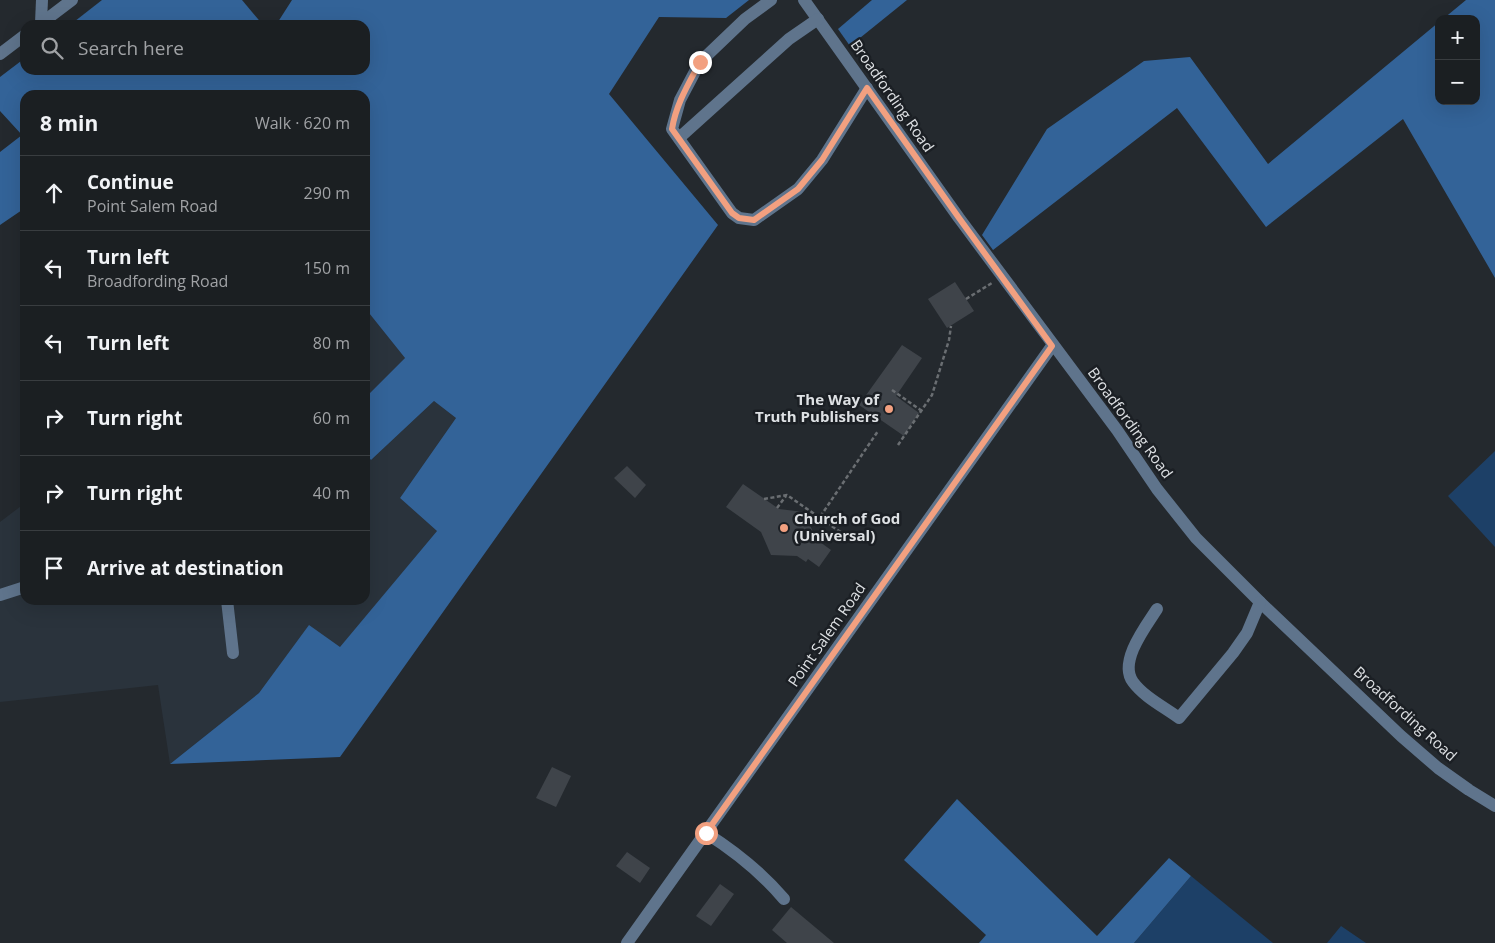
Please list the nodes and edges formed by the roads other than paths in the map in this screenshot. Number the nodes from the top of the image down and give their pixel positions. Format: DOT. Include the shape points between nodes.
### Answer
graph roads {
  1 [pos="42,0"];
  2 [pos="72,0"];
  3 [pos="771,0"];
  4 [pos="804,0"];
  5 [pos="818,19"];
  6 [pos="40,20"];
  7 [pos="45,20"];
  8 [pos="20,39"];
  9 [pos="0,54"];
  10 [pos="867,88"];
  11 [pos="678,138"];
  12 [pos="1052,346"];
  13 [pos="20,589"];
  14 [pos="0,595"];
  15 [pos="1260,602"];
  16 [pos="228,605"];
  17 [pos="1156,609"];
  18 [pos="233,653"];
  19 [pos="1495,806"];
  20 [pos="706,833"];
  21 [pos="784,899"];
  22 [pos="627,943"];
  1 -- 6 [label="street"];
  2 -- 7 [label="street"];
  3 -- 11 [label="street" via="745,19 700,62 674,119 672,129"];
  4 -- 5 [label="street, Broadfording Road"];
  5 -- 10 [label="street, Broadfording Road"];
  5 -- 11 [label="street" via="789,39"];
  8 -- 9 [label="street"];
  10 -- 11 [label="street" via="822,160 798,189 754,220 739,218 732,213"];
  10 -- 12 [label="street, Broadfording Road"];
  12 -- 15 [label="street, Broadfording Road" via="1185,524"];
  12 -- 20 [label="street, Point Salem Road"];
  13 -- 14 [label="street"];
  15 -- 17 [label="street" via="1234,653 1179,718 1140,690 1129,669 1134,649"];
  15 -- 19 [label="street, Broadfording Road" via="1401,736 1438,768"];
  16 -- 18 [label="street"];
  20 -- 21 [label="street" via="740,856"];
  20 -- 22 [label="street, Point Salem Road"];
}
